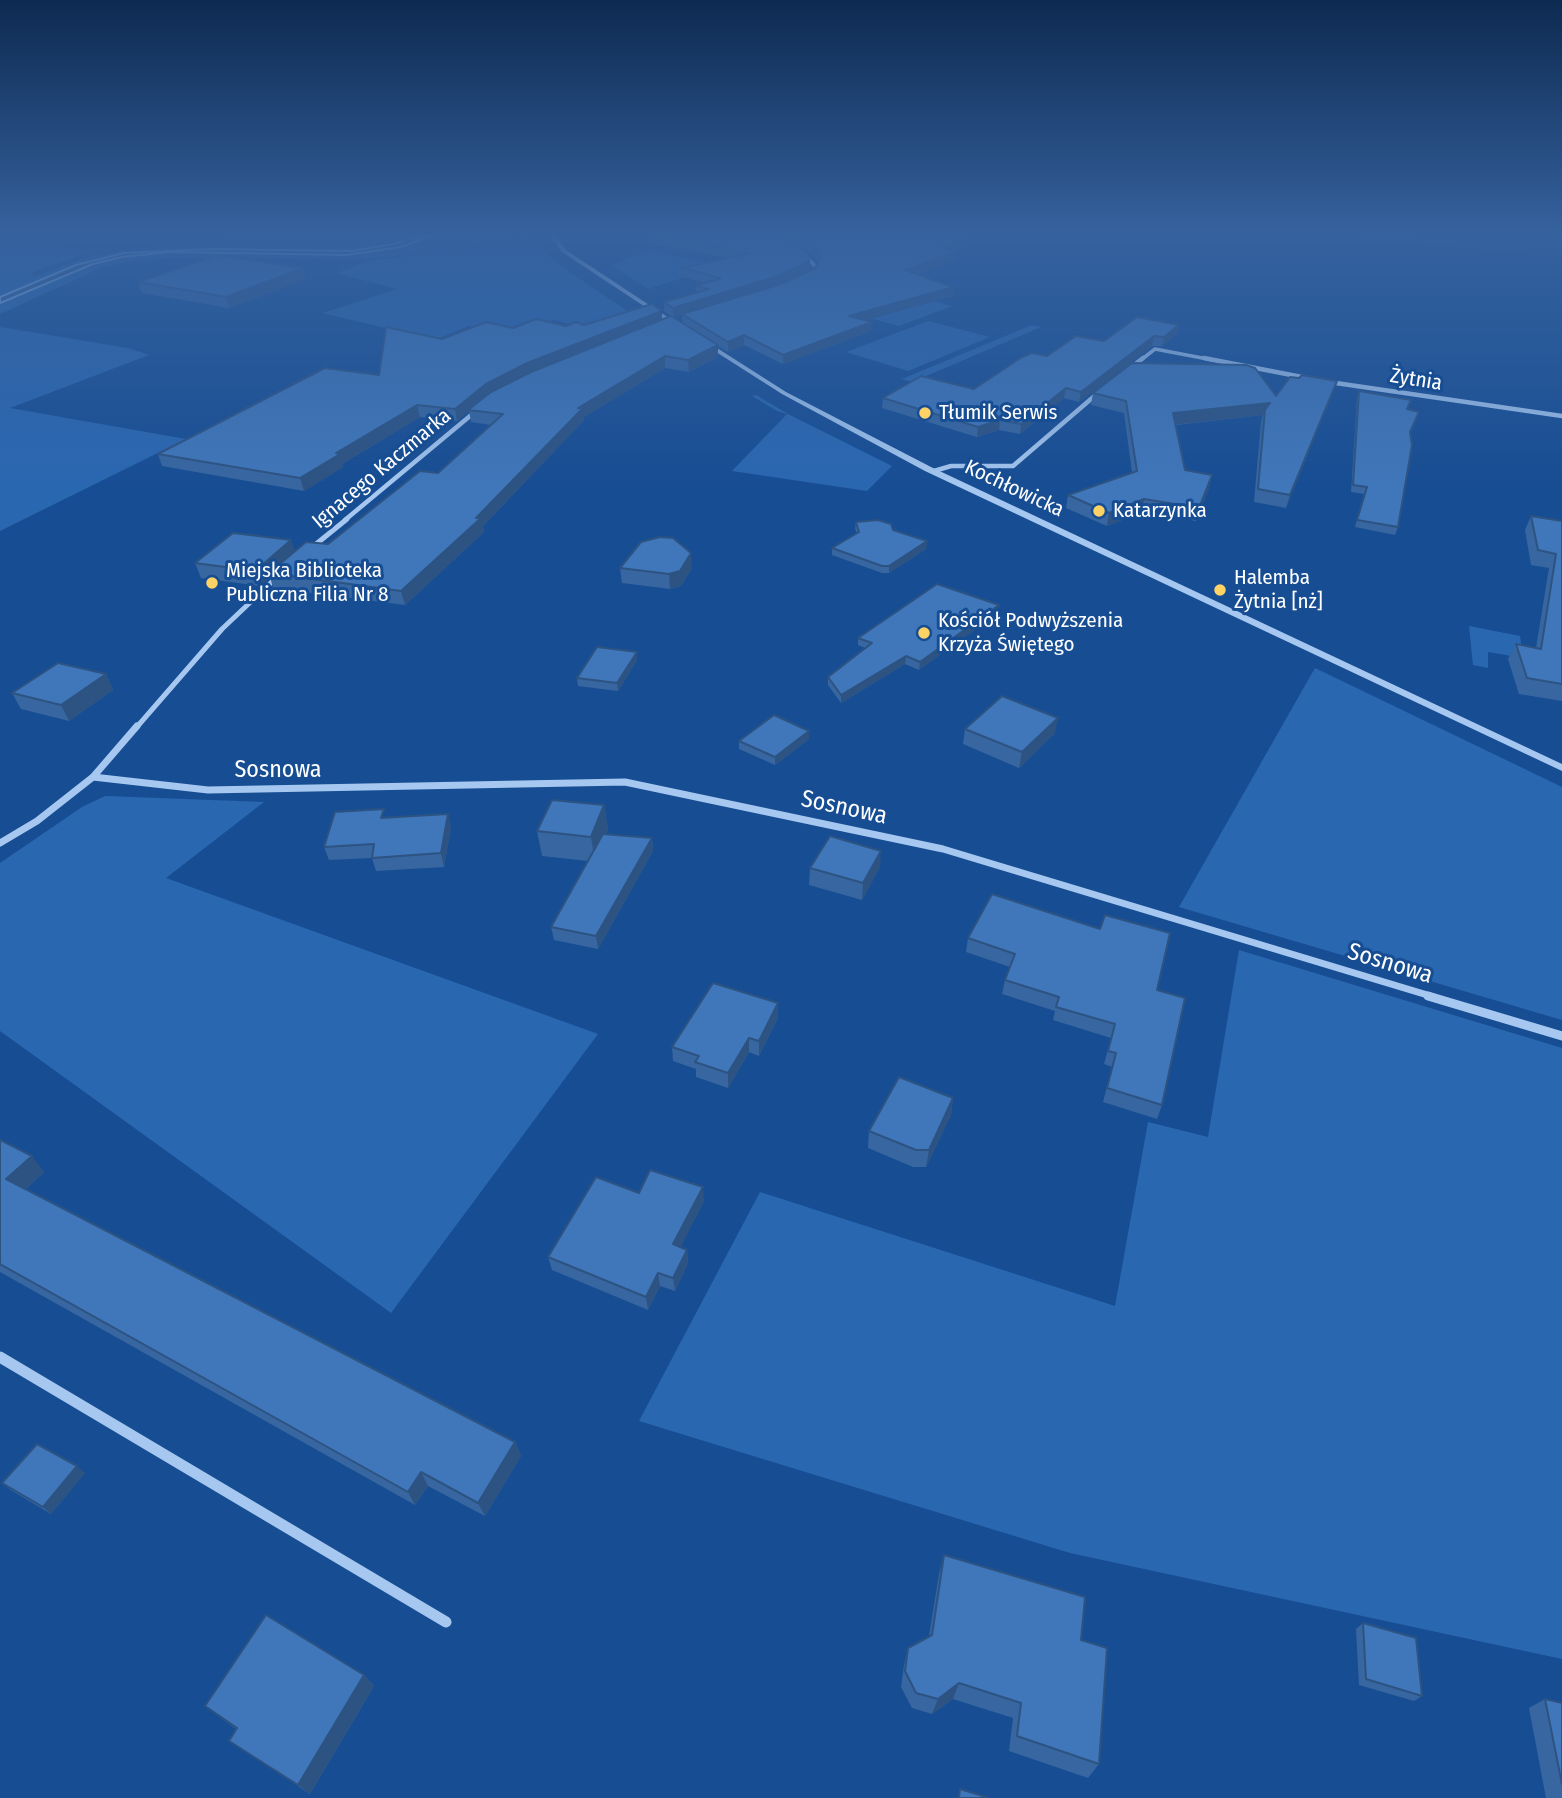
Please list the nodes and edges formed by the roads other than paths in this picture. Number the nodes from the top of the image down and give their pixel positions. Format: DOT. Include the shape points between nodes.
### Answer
graph roads {
  1 [pos="675,321"];
  2 [pos="659,328"];
  3 [pos="682,328"];
  4 [pos="692,335"];
  5 [pos="1124,373"];
  6 [pos="1315,380"];
  7 [pos="1329,382"];
  8 [pos="1103,389"];
  9 [pos="479,408"];
  10 [pos="1562,416"];
  11 [pos="934,471"];
  12 [pos="303,554"];
  13 [pos="282,572"];
  14 [pos="1562,768"];
  15 [pos="93,777"];
  16 [pos="0,844"];
  17 [pos="1562,1036"];
  18 [pos="0,1357"];
  19 [pos="446,1622"];
  1 -- 2 [label="street"];
  1 -- 3 [label="street"];
  4 -- 11 [label="street, Kochłowicka" via="784,393"];
  5 -- 6 [label="street" via="1155,349"];
  7 -- 10 [label="street, Żytnia"];
  8 -- 11 [label="street" via="1013,466 951,466"];
  9 -- 12 [label="street, Ignacego Kaczmarka"];
  11 -- 14 [label="street, Kochłowicka"];
  13 -- 15 [label="street" via="222,629"];
  15 -- 16 [label="street"];
  15 -- 17 [label="street, Sosnowa" via="208,790 625,782 943,849"];
  18 -- 19 [label="street"];
}
